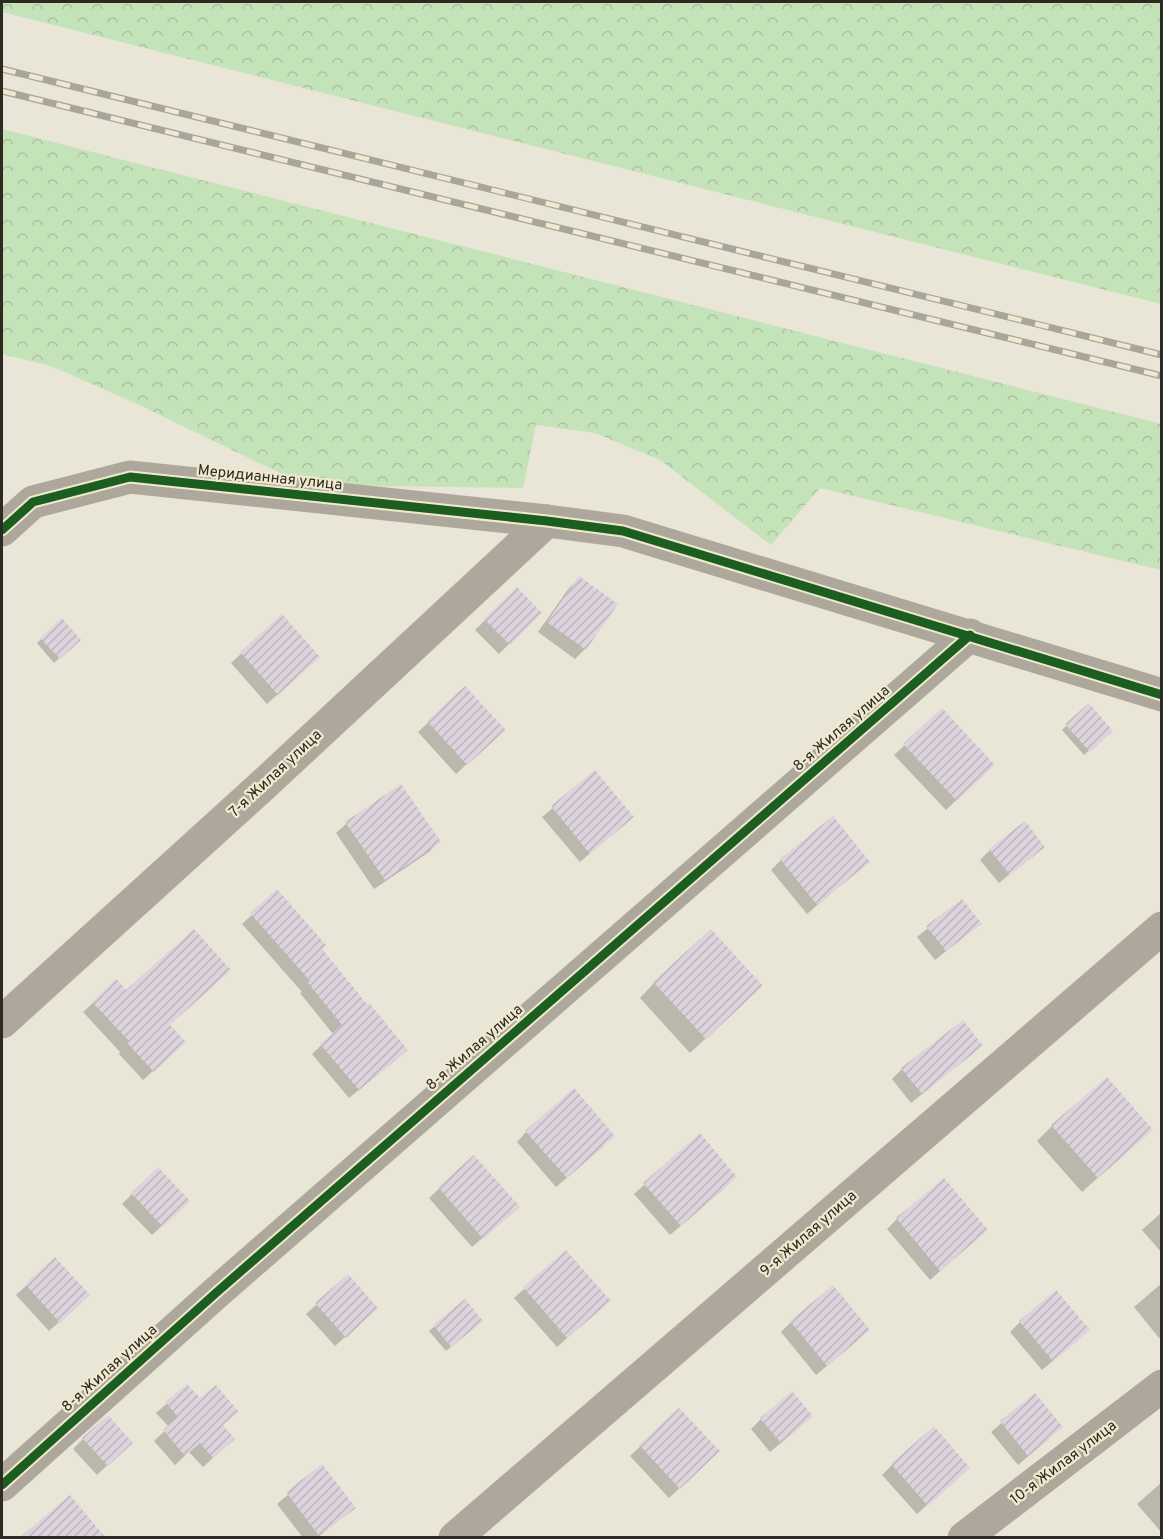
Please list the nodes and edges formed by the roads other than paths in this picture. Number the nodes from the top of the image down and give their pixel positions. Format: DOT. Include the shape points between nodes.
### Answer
graph roads {
  1 [pos="548,521"];
  2 [pos="2,530"];
  3 [pos="970,635"];
  4 [pos="1161,695"];
  5 [pos="1161,928"];
  6 [pos="2,1022"];
  7 [pos="1161,1386"];
  8 [pos="2,1485"];
  9 [pos="455,1538"];
  10 [pos="964,1538"];
  1 -- 2 [label="street, Меридианная улица" via="130,477 33,502"];
  1 -- 3 [label="street, Меридианная улица" via="623,531"];
  1 -- 6 [label="street, 7-я Жилая улица"];
  3 -- 4 [label="street, Меридианная улица"];
  3 -- 8 [label="street, 8-я Жилая улица" via="217,1292"];
  5 -- 9 [label="street, 9-я Жилая улица"];
  7 -- 10 [label="street, 10-я Жилая улица"];
}
